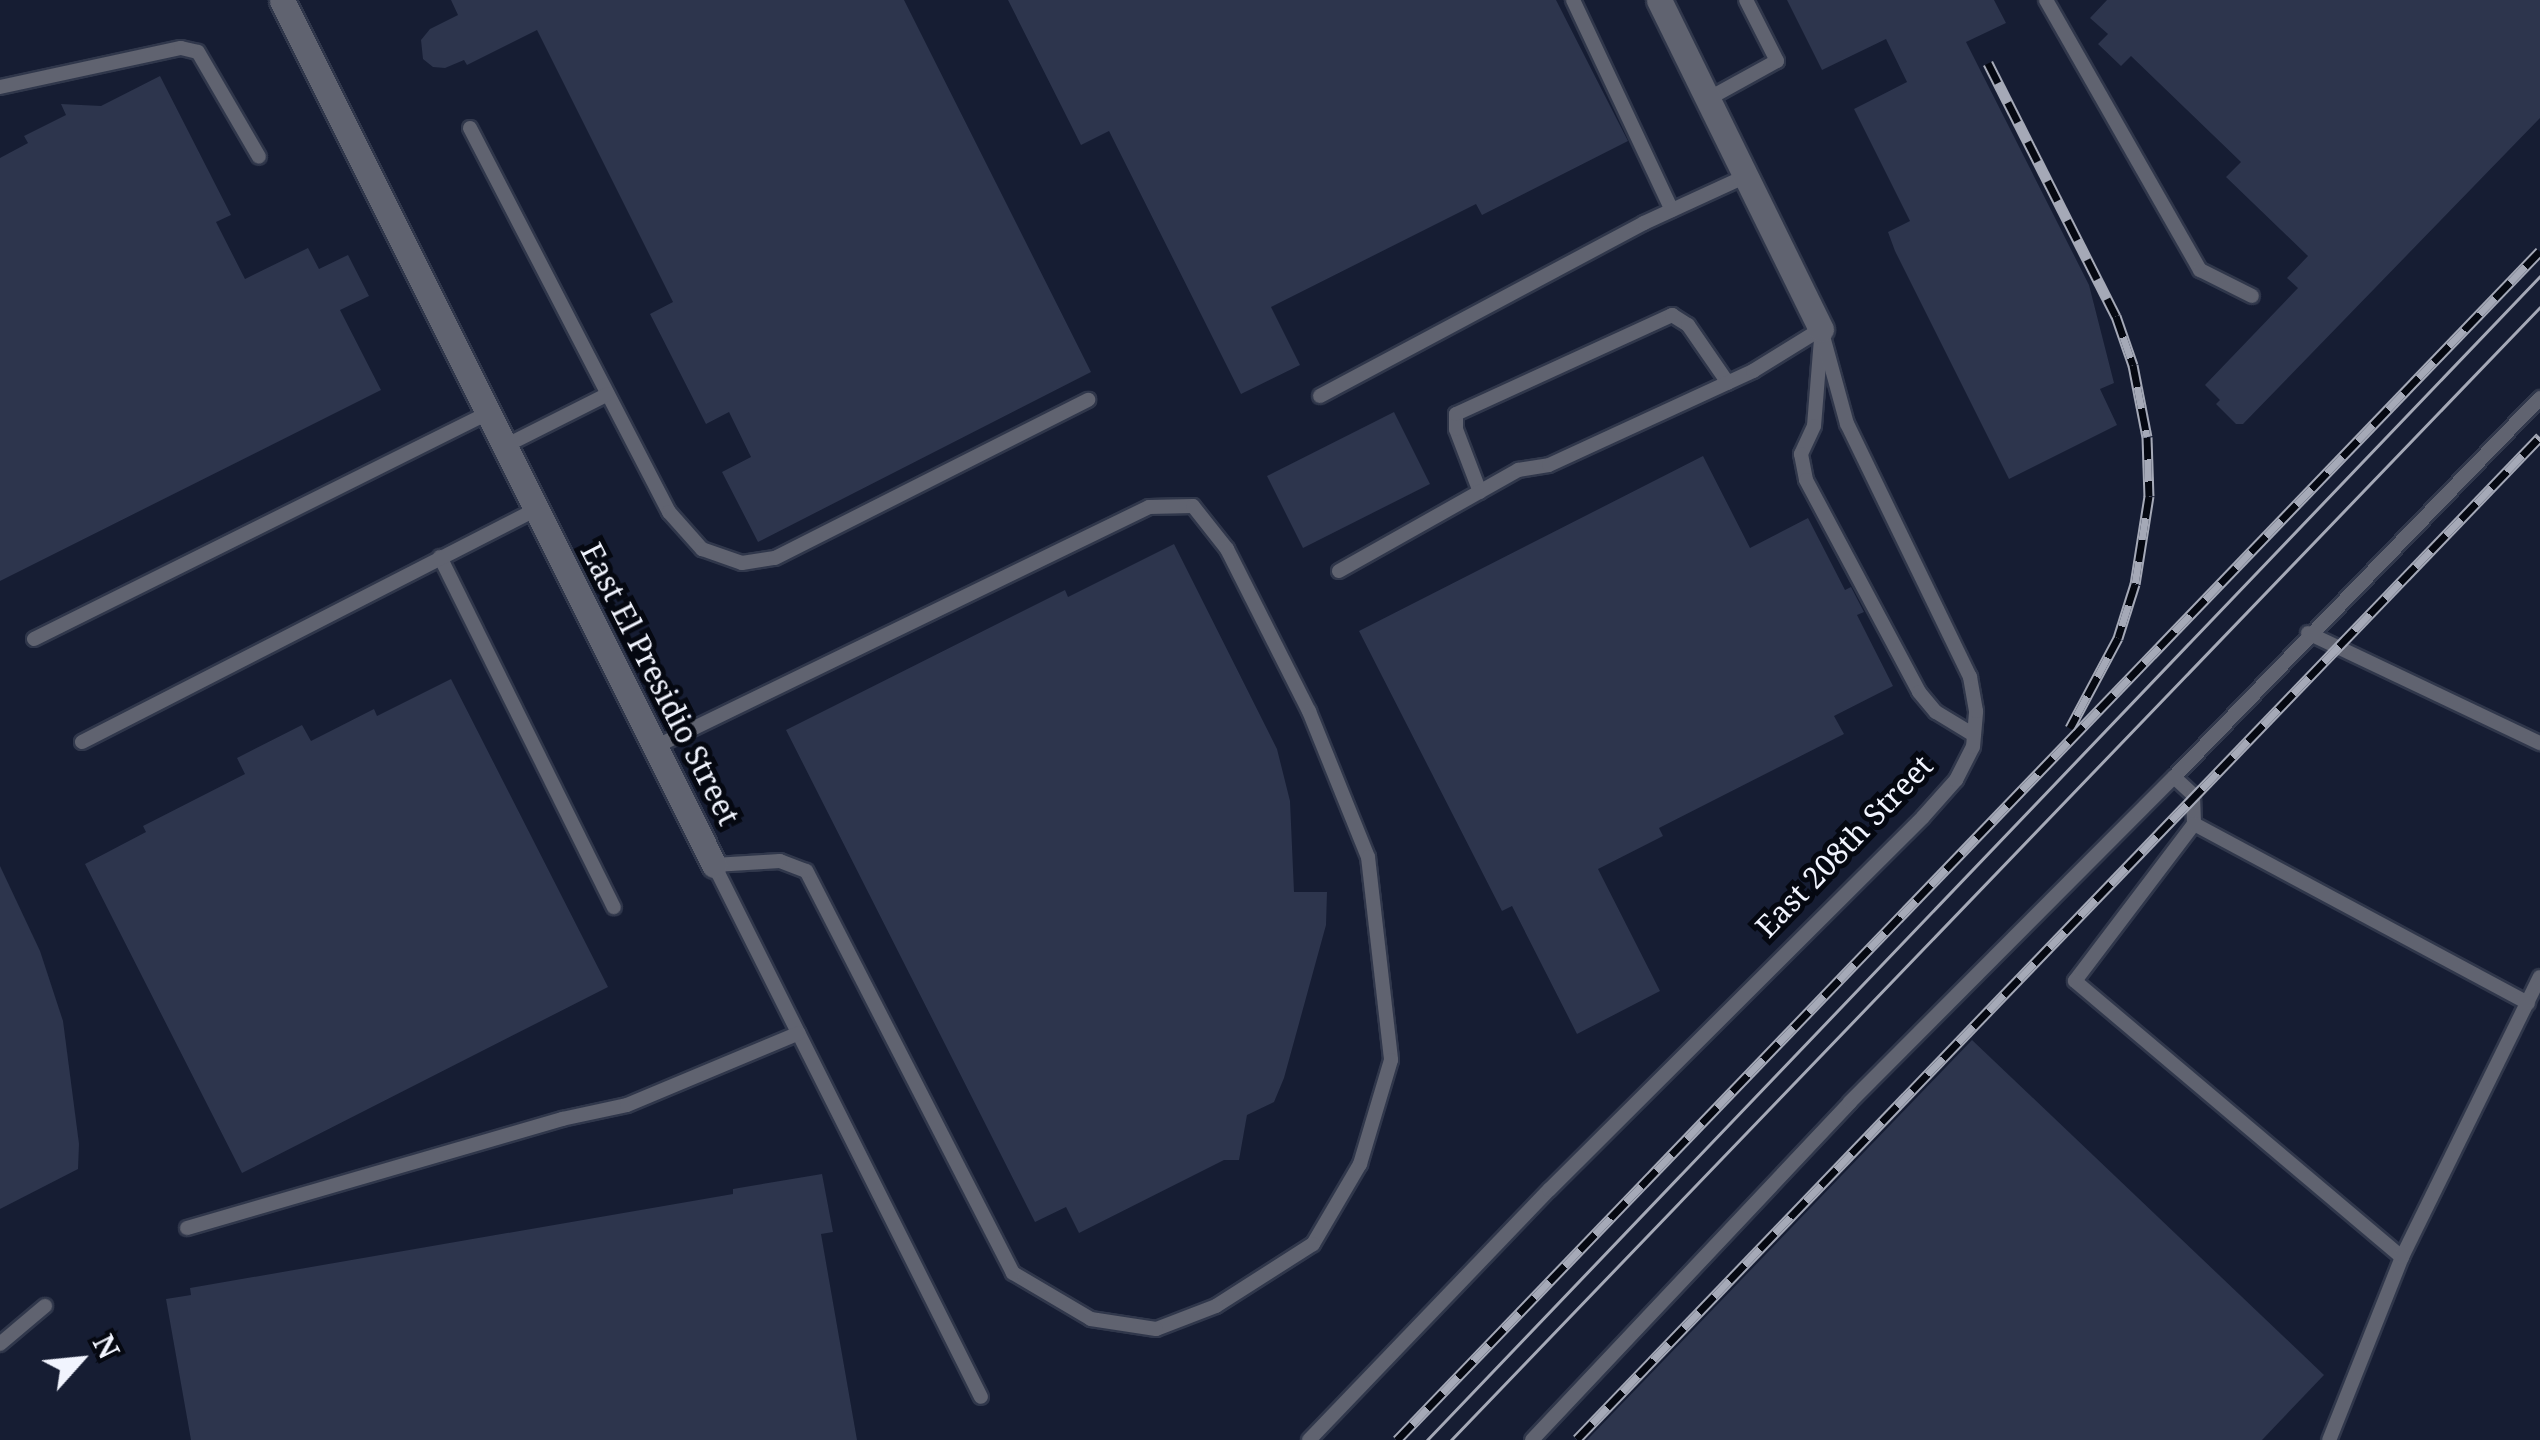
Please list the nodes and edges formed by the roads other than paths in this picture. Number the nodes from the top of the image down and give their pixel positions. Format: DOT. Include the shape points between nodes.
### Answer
graph roads {
  1 [pos="282,0"];
  2 [pos="1573,0"];
  3 [pos="1658,0"];
  4 [pos="1746,0"];
  5 [pos="2046,0"];
  6 [pos="0,87"];
  7 [pos="1705,101"];
  8 [pos="470,128"];
  9 [pos="259,156"];
  10 [pos="1744,177"];
  11 [pos="1672,210"];
  12 [pos="2252,296"];
  13 [pos="1822,329"];
  14 [pos="1728,383"];
  15 [pos="608,394"];
  16 [pos="1320,396"];
  17 [pos="2540,398"];
  18 [pos="1088,400"];
  19 [pos="488,412"];
  20 [pos="505,446"];
  21 [pos="1480,492"];
  22 [pos="537,509"];
  23 [pos="440,558"];
  24 [pos="1339,571"];
  25 [pos="2308,634"];
  26 [pos="34,640"];
  27 [pos="1974,735"];
  28 [pos="82,742"];
  29 [pos="2540,742"];
  30 [pos="655,747"];
  31 [pos="2174,777"];
  32 [pos="2194,824"];
  33 [pos="714,865"];
  34 [pos="614,908"];
  35 [pos="2540,977"];
  36 [pos="2528,1002"];
  37 [pos="799,1033"];
  38 [pos="187,1228"];
  39 [pos="2402,1257"];
  40 [pos="46,1306"];
  41 [pos="0,1344"];
  42 [pos="982,1397"];
  43 [pos="1309,1440"];
  44 [pos="1532,1440"];
  45 [pos="2329,1440"];
  1 -- 19 [label="street, East El Presidio Street"];
  2 -- 11 [label="lane"];
  3 -- 7 [label="street, East 208th Street"];
  4 -- 7 [label="lane" via="1777,60"];
  5 -- 12 [label="lane" via="2200,270"];
  6 -- 9 [label="lane" via="181,48 198,52"];
  7 -- 10 [label="street, East 208th Street"];
  8 -- 15 [label="lane"];
  10 -- 11 [label="lane"];
  10 -- 13 [label="street, East 208th Street"];
  11 -- 16 [label="lane"];
  13 -- 14 [label="lane"];
  13 -- 27 [label="lane, East 208th Street" via="1847,424 1970,677"];
  13 -- 27 [label="lane" via="1814,426 1801,454 1806,480 1919,692 1936,712"];
  14 -- 21 [label="lane"];
  14 -- 21 [label="lane" via="1688,326 1672,315 1456,414"];
  15 -- 18 [label="lane" via="669,512 702,549 742,563 775,558"];
  15 -- 20 [label="lane"];
  17 -- 25 [label="lane"];
  19 -- 20 [label="street, East El Presidio Street"];
  19 -- 26 [label="lane"];
  20 -- 22 [label="street, East El Presidio Street"];
  21 -- 24 [label="lane"];
  22 -- 23 [label="lane"];
  22 -- 30 [label="street, East El Presidio Street"];
  23 -- 28 [label="lane"];
  23 -- 34 [label="lane"];
  25 -- 29 [label="lane"];
  25 -- 31 [label="lane"];
  27 -- 43 [label="lane, East 208th Street" via="1956,780"];
  30 -- 33 [label="street, East El Presidio Street"];
  30 -- 33 [label="lane" via="1149,507 1193,506 1227,549 1310,711 1368,857 1391,1060 1360,1164 1314,1244 1216,1306 1156,1329 1090,1319 1012,1272 806,872 780,861"];
  31 -- 32 [label="lane" via="2193,795"];
  31 -- 44 [label="lane" via="1850,1102"];
  32 -- 36 [label="lane"];
  32 -- 39 [label="lane" via="2076,981"];
  33 -- 37 [label="lane, East El Presidio Street"];
  35 -- 36 [label="lane"];
  36 -- 39 [label="lane"];
  37 -- 38 [label="lane" via="627,1105"];
  37 -- 42 [label="lane, East El Presidio Street"];
  39 -- 45 [label="lane"];
  40 -- 41 [label="lane"];
}
